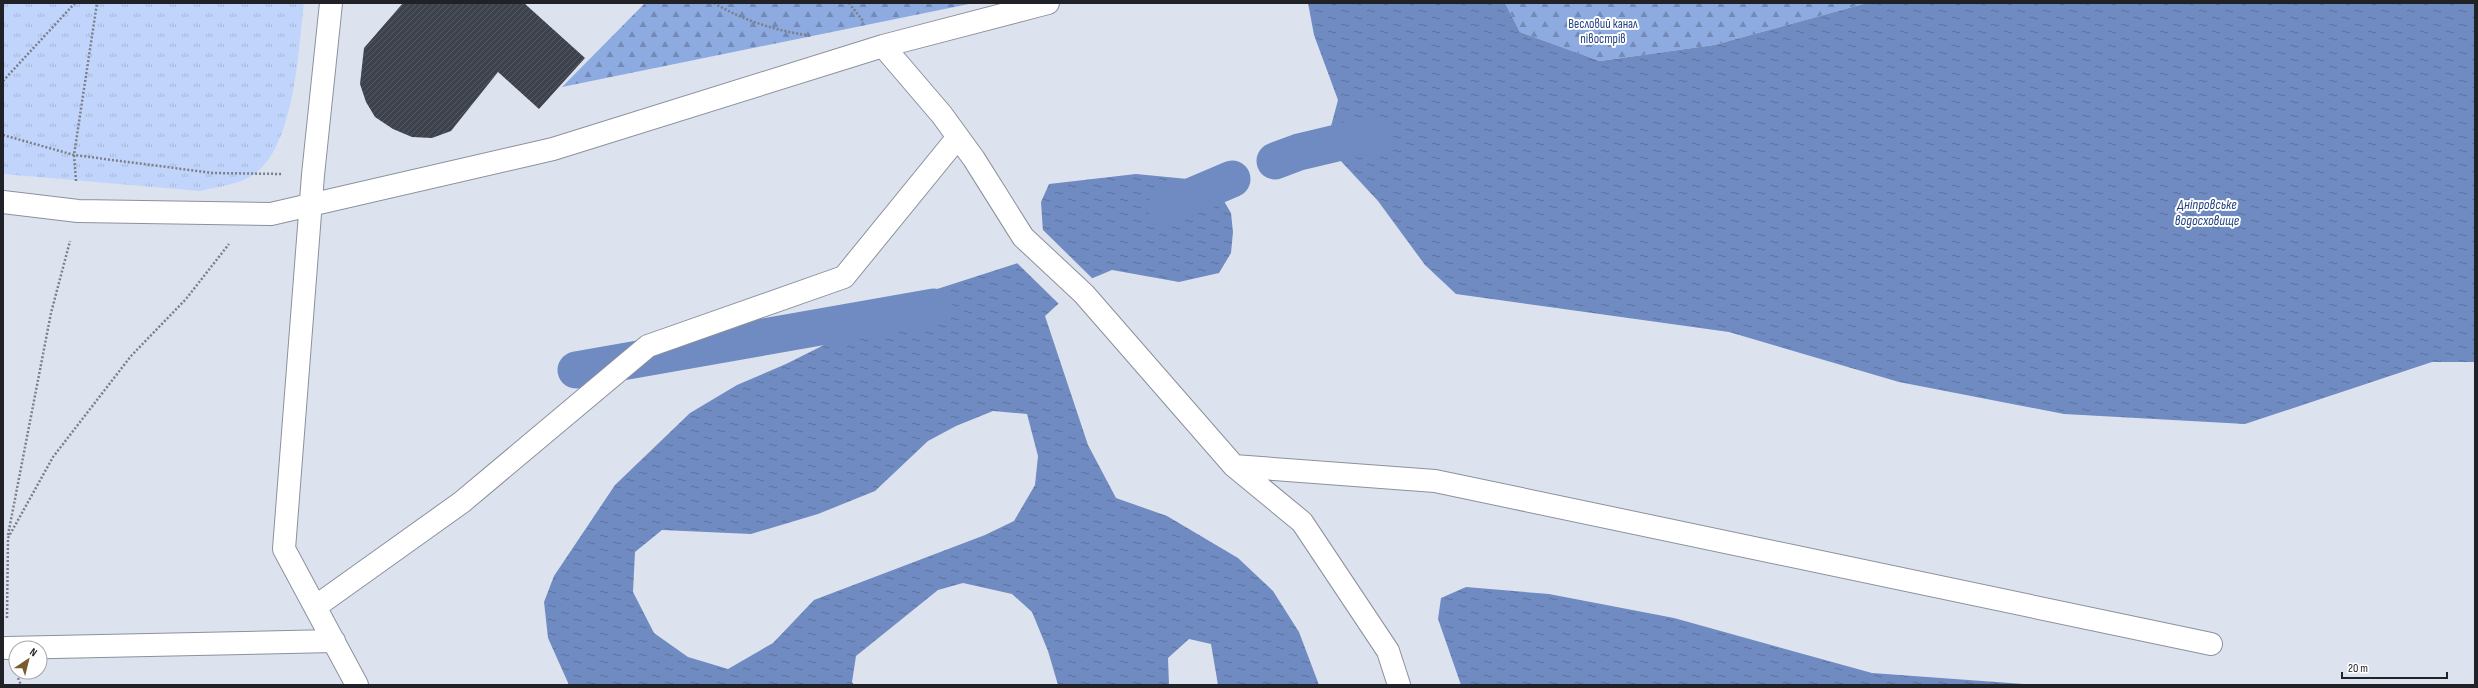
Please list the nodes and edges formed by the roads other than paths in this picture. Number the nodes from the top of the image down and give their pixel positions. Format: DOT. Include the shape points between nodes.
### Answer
graph roads {
  1 [pos="331,3"];
  2 [pos="1048,3"];
  3 [pos="883,46"];
  4 [pos="958,137"];
  5 [pos="3,202"];
  6 [pos="311,205"];
  7 [pos="1234,466"];
  8 [pos="315,608"];
  9 [pos="334,641"];
  10 [pos="2212,644"];
  11 [pos="6,648"];
  12 [pos="357,685"];
  13 [pos="1398,685"];
  1 -- 6 [label="street"];
  2 -- 3 [label="street"];
  3 -- 4 [label="street"];
  3 -- 6 [label="street" via="553,149"];
  4 -- 7 [label="street" via="1024,237 1084,294"];
  4 -- 8 [label="street" via="844,277 648,346 462,502"];
  5 -- 6 [label="street" via="78,211 271,214"];
  6 -- 8 [label="street" via="284,549"];
  7 -- 10 [label="street" via="1435,481"];
  7 -- 13 [label="street" via="1302,522 1388,651"];
  8 -- 9 [label="street"];
  9 -- 11 [label="street"];
  9 -- 12 [label="street"];
}
